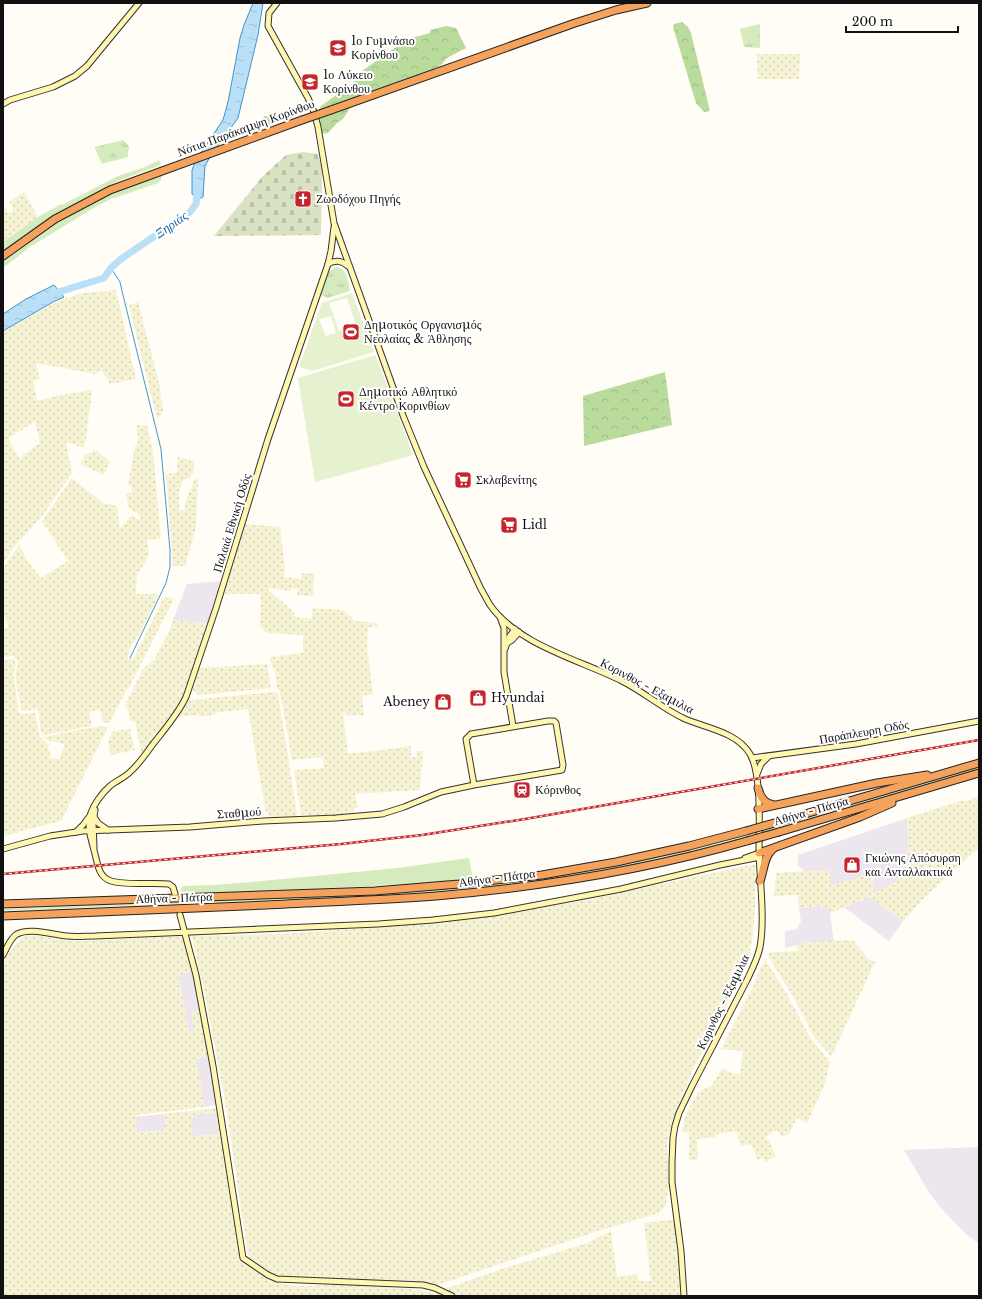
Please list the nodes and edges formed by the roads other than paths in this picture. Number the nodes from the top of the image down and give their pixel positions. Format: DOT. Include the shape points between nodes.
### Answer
graph roads {
  1 [pos="139,3"];
  2 [pos="277,3"];
  3 [pos="647,3"];
  4 [pos="3,104"];
  5 [pos="334,223"];
  6 [pos="3,256"];
  7 [pos="328,264"];
  8 [pos="349,266"];
  9 [pos="500,616"];
  10 [pos="517,631"];
  11 [pos="503,654"];
  12 [pos="979,721"];
  13 [pos="513,726"];
  14 [pos="769,756"];
  15 [pos="752,758"];
  16 [pos="979,764"];
  17 [pos="955,770"];
  18 [pos="979,773"];
  19 [pos="756,775"];
  20 [pos="474,785"];
  21 [pos="758,788"];
  22 [pos="920,791"];
  23 [pos="776,805"];
  24 [pos="758,809"];
  25 [pos="92,815"];
  26 [pos="109,830"];
  27 [pos="92,831"];
  28 [pos="75,832"];
  29 [pos="91,842"];
  30 [pos="3,849"];
  31 [pos="773,849"];
  32 [pos="94,850"];
  33 [pos="760,855"];
  34 [pos="760,881"];
  35 [pos="176,894"];
  36 [pos="3,904"];
  37 [pos="180,915"];
  38 [pos="3,916"];
  39 [pos="185,932"];
  40 [pos="3,955"];
  41 [pos="452,1296"];
  42 [pos="684,1296"];
  1 -- 4 [label="street" via="87,66 75,76 53,87"];
  2 -- 5 [label="street" via="269,13 268,26 315,115"];
  3 -- 6 [label="highway, Νότια Παράκαμψη Κορίνθου, bridge" via="575,23 160,170 110,190 67,212"];
  5 -- 7 [label="street, Παλαιά Εθνική Οδός"];
  5 -- 8 [label="street, Κορινθος - Εξαμιλια"];
  7 -- 8 [label="street" via="339,261"];
  7 -- 25 [label="street, Παλαιά Εθνική Οδός" via="268,439 186,697 166,729 143,758 130,772 110,786 98,801"];
  8 -- 9 [label="street, Κορινθος - Εξαμιλια" via="424,467 481,589"];
  9 -- 10 [label="street, Κορινθος - Εξαμιλια"];
  9 -- 11 [label="street" via="504,628"];
  10 -- 11 [label="street" via="507,643"];
  10 -- 15 [label="street, Κορινθος - Εξαμιλια" via="540,645 624,682 677,715 729,736 742,745"];
  11 -- 13 [label="street"];
  12 -- 14 [label="street, Παράπλευρη Οδός" via="856,744"];
  13 -- 20 [label="street" via="471,734 466,739"];
  13 -- 20 [label="street, Σταθμού" via="555,722 562,770"];
  14 -- 15 [label="street, Παράπλευρη Οδός"];
  14 -- 19 [label="street"];
  15 -- 19 [label="street, Κορινθος - Εξαμιλια"];
  16 -- 17 [label="highway, Αθήνα - Πάτρα"];
  17 -- 23 [label="highway" via="878,783"];
  17 -- 36 [label="highway, Αθήνα - Πάτρα, bridge" via="684,848 528,876 374,890"];
  18 -- 22 [label="highway, Αθήνα - Πάτρα"];
  19 -- 21 [label="street, Κορινθος - Εξαμιλια"];
  20 -- 26 [label="street, Σταθμού" via="441,792 396,810 376,814"];
  21 -- 23 [label="highway" via="765,802"];
  21 -- 24 [label="street, Κορινθος - Εξαμιλια"];
  22 -- 31 [label="highway" via="860,817"];
  22 -- 38 [label="highway, Αθήνα - Πάτρα, bridge" via="687,857 525,886 460,894 367,900"];
  23 -- 24 [label="highway"];
  24 -- 33 [label="street, Κορινθος - Εξαμιλια"];
  25 -- 26 [label="street" via="100,826"];
  25 -- 27 [label="street, Παλαιά Εθνική Οδός"];
  25 -- 28 [label="street"];
  26 -- 27 [label="street, Σταθμού"];
  27 -- 28 [label="street, Σταθμού"];
  27 -- 29 [label="street"];
  27 -- 32 [label="street"];
  28 -- 29 [label="street"];
  28 -- 30 [label="street, Σταθμού"];
  29 -- 32 [label="street"];
  31 -- 33 [label="highway"];
  31 -- 34 [label="highway" via="767,855"];
  32 -- 35 [label="street" via="100,872 107,879 169,884"];
  33 -- 34 [label="street, Κορινθος - Εξαμιλια"];
  33 -- 39 [label="street" via="621,889 494,913 378,924"];
  34 -- 42 [label="street, Κορινθος - Εξαμιλια" via="762,928 759,953 685,1100 673,1135 672,1182"];
  37 -- 39 [label="street"];
  39 -- 40 [label="street" via="65,936 25,932 12,938"];
  39 -- 41 [label="street" via="196,975 217,1086 243,1258 277,1279 423,1285"];
}
